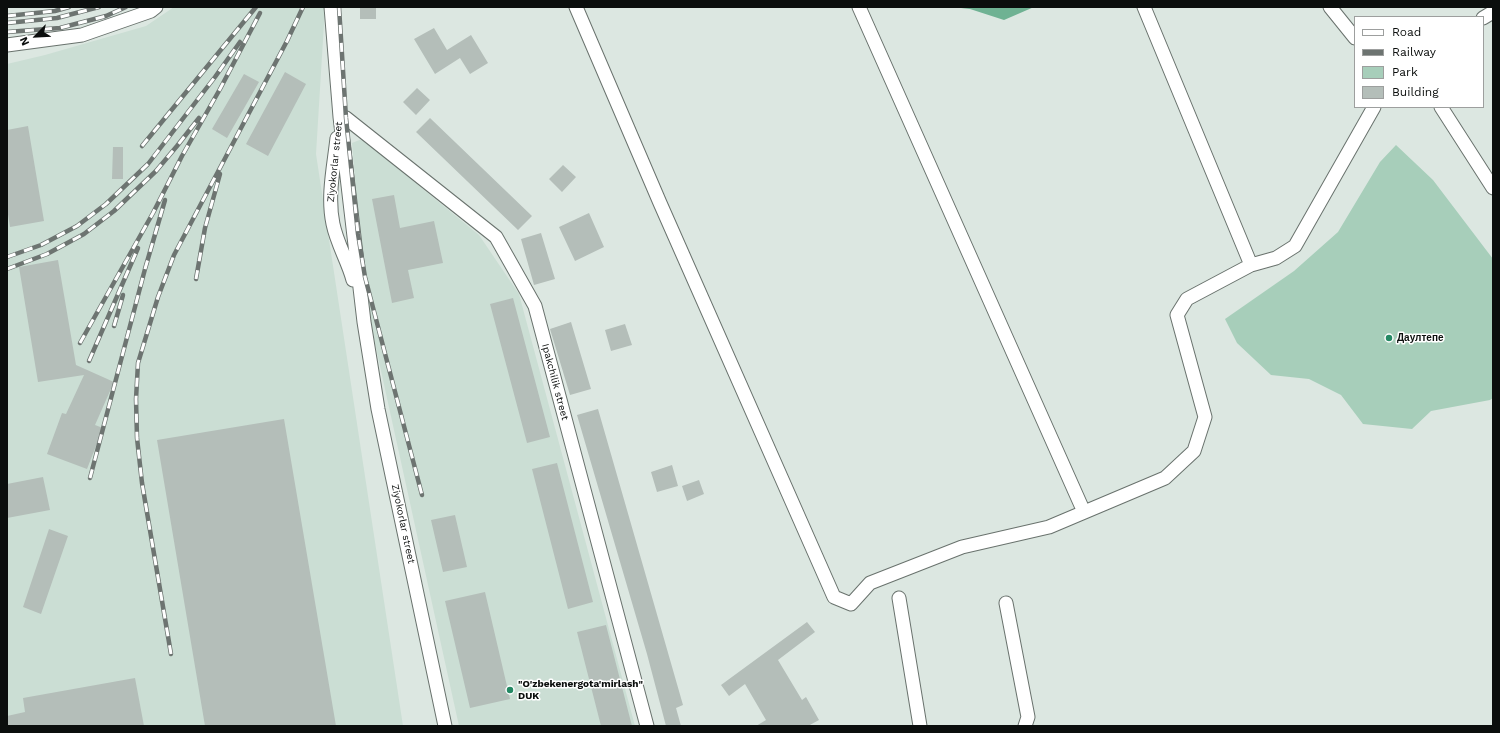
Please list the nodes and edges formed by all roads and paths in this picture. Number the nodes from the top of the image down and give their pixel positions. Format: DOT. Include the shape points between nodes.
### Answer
graph roads {
  1 [pos="156,7"];
  2 [pos="331,7"];
  3 [pos="576,7"];
  4 [pos="859,7"];
  5 [pos="1144,7"];
  6 [pos="1330,7"];
  7 [pos="1493,12"];
  8 [pos="1484,17"];
  9 [pos="1354,37"];
  10 [pos="7,45"];
  11 [pos="1373,108"];
  12 [pos="1441,108"];
  13 [pos="340,117"];
  14 [pos="1493,188"];
  15 [pos="1251,265"];
  16 [pos="364,322"];
  17 [pos="1084,512"];
  18 [pos="899,598"];
  19 [pos="1006,603"];
  20 [pos="445,726"];
  21 [pos="647,726"];
  22 [pos="920,726"];
  23 [pos="1025,726"];
  1 -- 10 [label="street" via="82,35"];
  2 -- 13 [label="street, Ziyokorlar street"];
  3 -- 17 [label="street" via="834,597 851,604 870,583 962,546 1049,527"];
  4 -- 17 [label="street"];
  5 -- 15 [label="street"];
  6 -- 9 [label="street"];
  7 -- 8 [label="street"];
  11 -- 15 [label="street" via="1294,246 1276,258"];
  12 -- 14 [label="street"];
  13 -- 16 [label="street, Ziyokorlar street"];
  13 -- 16 [label="street, Ziyokorlar street" via="331,189 332,216 336,236 350,268"];
  13 -- 21 [label="street, Ipakchilik street" via="346,118 496,237 535,306"];
  15 -- 17 [label="street" via="1187,299 1177,315 1205,417 1194,452 1164,478"];
  16 -- 20 [label="street, Ziyokorlar street" via="378,409"];
  18 -- 22 [label="street"];
  19 -- 23 [label="street" via="1028,717"];
}
